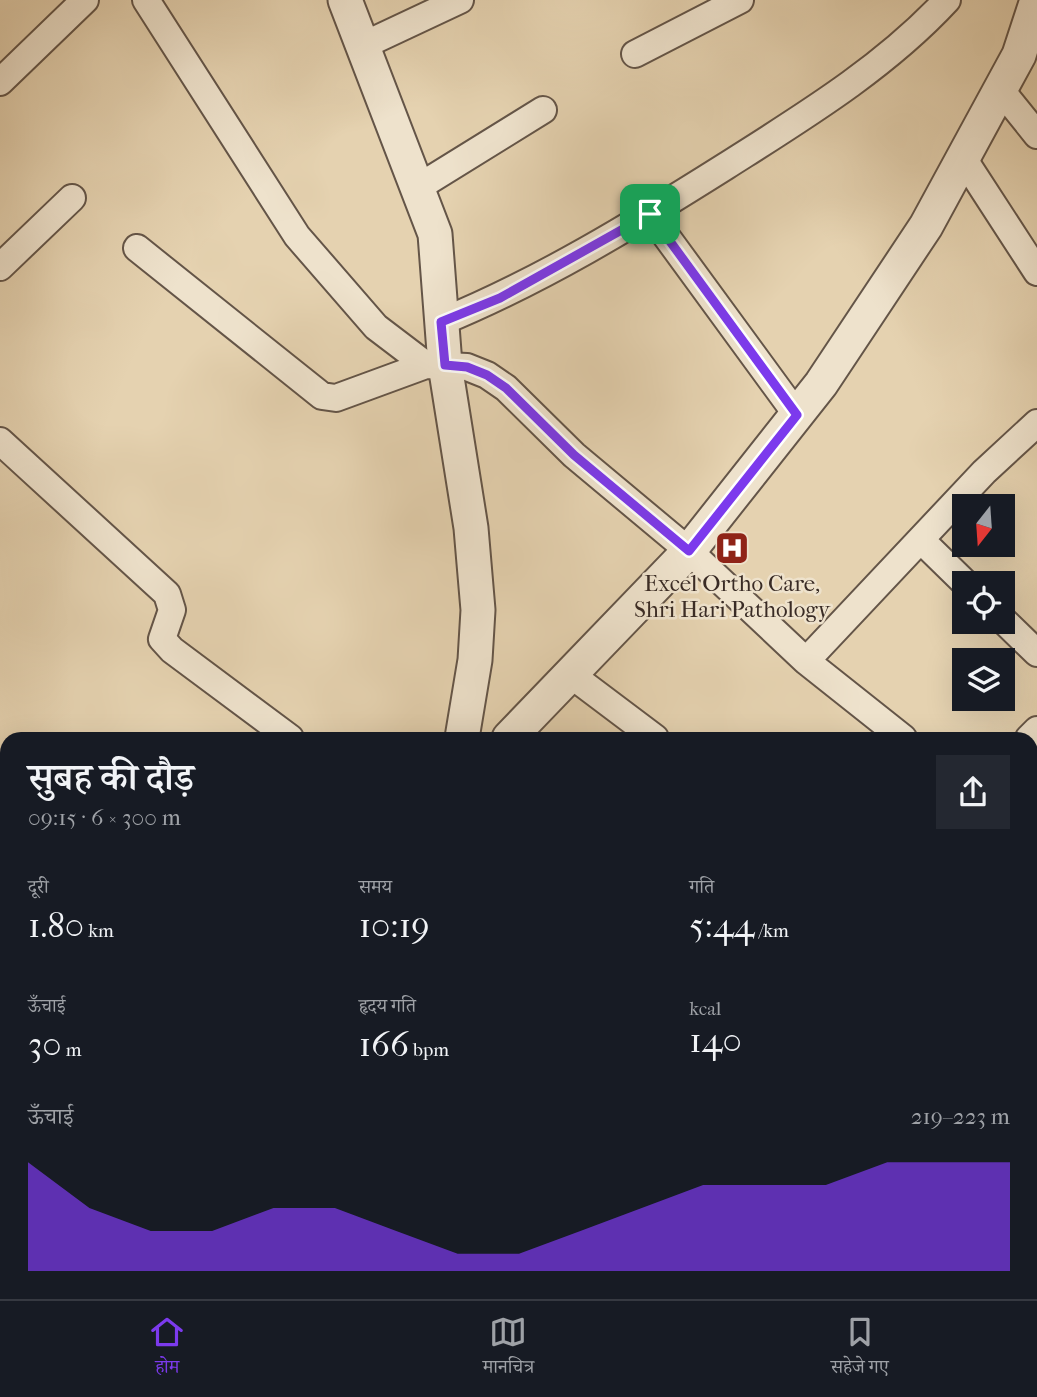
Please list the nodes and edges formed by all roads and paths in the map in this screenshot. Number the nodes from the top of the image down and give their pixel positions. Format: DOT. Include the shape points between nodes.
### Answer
graph roads {
  1 [pos="85,0"];
  2 [pos="146,0"];
  3 [pos="345,0"];
  4 [pos="460,0"];
  5 [pos="740,0"];
  6 [pos="1037,0"];
  7 [pos="931,6"];
  8 [pos="362,46"];
  9 [pos="635,54"];
  10 [pos="0,82"];
  11 [pos="1000,89"];
  12 [pos="543,110"];
  13 [pos="1037,135"];
  14 [pos="963,158"];
  15 [pos="417,188"];
  16 [pos="72,198"];
  17 [pos="650,214"];
  18 [pos="137,248"];
  19 [pos="0,267"];
  20 [pos="1037,272"];
  21 [pos="441,322"];
  22 [pos="435,365"];
  23 [pos="797,415"];
  24 [pos="1037,423"];
  25 [pos="0,440"];
  26 [pos="921,540"];
  27 [pos="689,551"];
  28 [pos="953,571"];
  29 [pos="1015,632"];
  30 [pos="1037,653"];
  31 [pos="806,661"];
  32 [pos="570,674"];
  33 [pos="282,732"];
  34 [pos="463,732"];
  35 [pos="515,732"];
  36 [pos="647,732"];
  37 [pos="893,732"];
  1 -- 10 [label="street"];
  2 -- 22 [label="street" via="297,236 376,327"];
  3 -- 8 [label="street"];
  4 -- 8 [label="street"];
  5 -- 9 [label="street"];
  6 -- 11 [label="street" via="1019,55"];
  7 -- 17 [label="street" via="831,100"];
  8 -- 15 [label="street"];
  11 -- 13 [label="street"];
  11 -- 14 [label="street"];
  12 -- 15 [label="street"];
  14 -- 20 [label="street"];
  14 -- 23 [label="street" via="926,226"];
  15 -- 21 [label="street" via="435,234"];
  16 -- 19 [label="street"];
  17 -- 21 [label="street" via="500,298"];
  17 -- 23 [label="street"];
  18 -- 22 [label="street" via="322,396 336,398"];
  21 -- 22 [label="street"];
  22 -- 27 [label="street" via="467,367 506,388 574,455"];
  22 -- 34 [label="street" via="471,528 478,610"];
  23 -- 27 [label="street"];
  24 -- 26 [label="street"];
  25 -- 33 [label="street" via="167,594 172,610 162,639 172,650"];
  26 -- 28 [label="street"];
  26 -- 31 [label="street"];
  27 -- 31 [label="street"];
  27 -- 32 [label="street"];
  29 -- 30 [label="street"];
  31 -- 37 [label="street"];
  32 -- 35 [label="street"];
  32 -- 36 [label="street"];
}
